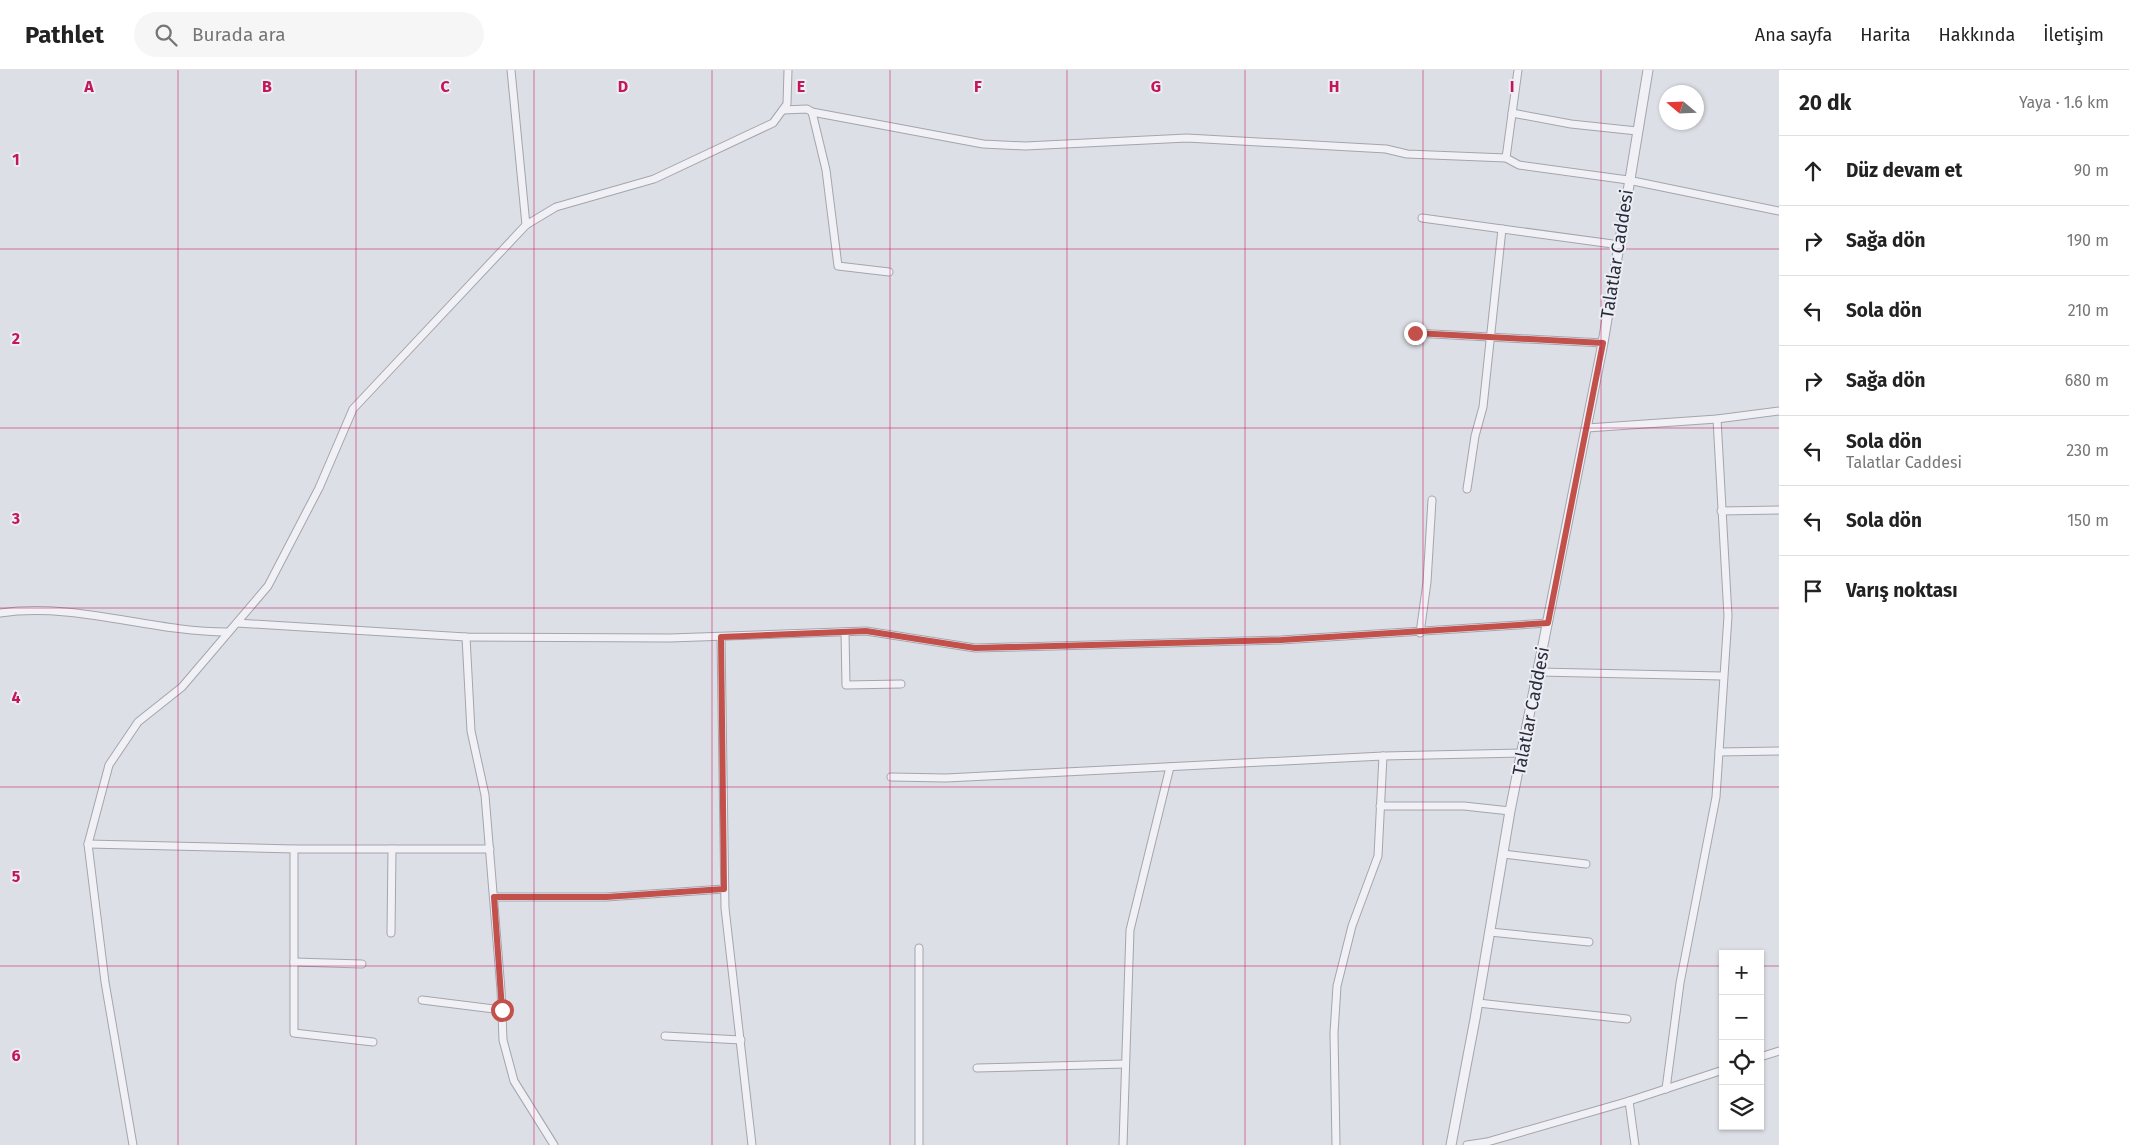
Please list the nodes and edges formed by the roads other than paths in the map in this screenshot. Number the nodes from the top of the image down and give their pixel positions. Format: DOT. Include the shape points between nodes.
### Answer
graph roads {
  1 [pos="511,70"];
  2 [pos="788,70"];
  3 [pos="1518,70"];
  4 [pos="1648,70"];
  5 [pos="783,110"];
  6 [pos="812,112"];
  7 [pos="1512,114"];
  8 [pos="1637,131"];
  9 [pos="1506,158"];
  10 [pos="1628,180"];
  11 [pos="1779,211"];
  12 [pos="1422,218"];
  13 [pos="526,225"];
  14 [pos="1502,229"];
  15 [pos="1620,245"];
  16 [pos="889,272"];
  17 [pos="1415,333"];
  18 [pos="1492,337"];
  19 [pos="1603,343"];
  20 [pos="1779,411"];
  21 [pos="1717,418"];
  22 [pos="1587,428"];
  23 [pos="1467,490"];
  24 [pos="1432,500"];
  25 [pos="1779,510"];
  26 [pos="1721,511"];
  27 [pos="0,613"];
  28 [pos="237,623"];
  29 [pos="1548,623"];
  30 [pos="227,632"];
  31 [pos="845,632"];
  32 [pos="1420,633"];
  33 [pos="466,637"];
  34 [pos="721,637"];
  35 [pos="1539,672"];
  36 [pos="1722,676"];
  37 [pos="901,684"];
  38 [pos="1779,751"];
  39 [pos="1719,752"];
  40 [pos="1522,753"];
  41 [pos="1383,756"];
  42 [pos="1170,767"];
  43 [pos="891,777"];
  44 [pos="1380,806"];
  45 [pos="1510,811"];
  46 [pos="88,844"];
  47 [pos="294,849"];
  48 [pos="392,849"];
  49 [pos="490,849"];
  50 [pos="1503,854"];
  51 [pos="1586,864"];
  52 [pos="724,889"];
  53 [pos="494,897"];
  54 [pos="1490,932"];
  55 [pos="391,933"];
  56 [pos="1589,942"];
  57 [pos="919,948"];
  58 [pos="294,962"];
  59 [pos="362,964"];
  60 [pos="422,1000"];
  61 [pos="1478,1003"];
  62 [pos="502,1010"];
  63 [pos="1627,1019"];
  64 [pos="665,1036"];
  65 [pos="741,1040"];
  66 [pos="373,1042"];
  67 [pos="1779,1051"];
  68 [pos="1764,1056"];
  69 [pos="1125,1064"];
  70 [pos="977,1068"];
  71 [pos="1719,1071"];
  72 [pos="1666,1089"];
  73 [pos="1629,1101"];
  74 [pos="133,1145"];
  75 [pos="554,1145"];
  76 [pos="752,1145"];
  77 [pos="919,1145"];
  78 [pos="1123,1145"];
  79 [pos="1336,1145"];
  80 [pos="1451,1145"];
  81 [pos="1467,1145"];
  82 [pos="1635,1145"];
  1 -- 13 [label="street"];
  2 -- 5 [label="street" via="787,104"];
  3 -- 7 [label="street"];
  4 -- 8 [label="street, Talatlar Caddesi"];
  5 -- 6 [label="street" via="807,109"];
  5 -- 13 [label="street" via="773,123 654,179 556,207"];
  6 -- 9 [label="street" via="983,144 1025,146 1188,138"];
  6 -- 16 [label="street" via="826,170 838,266"];
  7 -- 8 [label="street"];
  7 -- 9 [label="street"];
  8 -- 10 [label="street, Talatlar Caddesi"];
  9 -- 10 [label="street" via="1519,165"];
  10 -- 11 [label="street"];
  10 -- 15 [label="street, Talatlar Caddesi"];
  12 -- 14 [label="street"];
  13 -- 28 [label="street" via="353,409 319,488 268,586"];
  14 -- 15 [label="street"];
  14 -- 18 [label="street"];
  15 -- 19 [label="street, Talatlar Caddesi"];
  17 -- 18 [label="street"];
  18 -- 19 [label="street"];
  18 -- 23 [label="street"];
  19 -- 22 [label="street, Talatlar Caddesi"];
  20 -- 21 [label="street"];
  21 -- 22 [label="street"];
  21 -- 26 [label="street"];
  22 -- 29 [label="street, Talatlar Caddesi"];
  24 -- 32 [label="street"];
  25 -- 26 [label="street"];
  26 -- 36 [label="street" via="1728,616"];
  27 -- 30 [label="street" via="18,610 86,614 157,628"];
  28 -- 30 [label="street"];
  28 -- 33 [label="street"];
  29 -- 32 [label="street"];
  29 -- 35 [label="street, Talatlar Caddesi"];
  30 -- 46 [label="street" via="182,688 138,722 108,765"];
  31 -- 32 [label="street" via="866,631 975,648"];
  31 -- 34 [label="street"];
  31 -- 37 [label="street" via="846,685"];
  33 -- 34 [label="street"];
  33 -- 49 [label="street" via="471,731 485,795"];
  34 -- 52 [label="street"];
  35 -- 36 [label="street"];
  35 -- 40 [label="street, Talatlar Caddesi"];
  36 -- 39 [label="street"];
  38 -- 39 [label="street"];
  39 -- 72 [label="street" via="1716,797 1680,983"];
  40 -- 41 [label="street"];
  40 -- 45 [label="street, Talatlar Caddesi"];
  41 -- 42 [label="street"];
  41 -- 44 [label="street"];
  42 -- 43 [label="street" via="946,778"];
  42 -- 69 [label="street" via="1130,930"];
  44 -- 45 [label="street" via="1464,806"];
  44 -- 79 [label="street" via="1378,856 1352,926 1338,986 1334,1033"];
  45 -- 50 [label="street, Talatlar Caddesi"];
  46 -- 47 [label="street"];
  46 -- 74 [label="street" via="105,982"];
  47 -- 48 [label="street"];
  47 -- 58 [label="street"];
  48 -- 49 [label="street"];
  48 -- 55 [label="street"];
  49 -- 53 [label="street"];
  50 -- 51 [label="street"];
  50 -- 54 [label="street, Talatlar Caddesi"];
  52 -- 53 [label="street" via="606,897"];
  52 -- 65 [label="street"];
  53 -- 62 [label="street"];
  54 -- 56 [label="street"];
  54 -- 61 [label="street, Talatlar Caddesi"];
  57 -- 77 [label="street"];
  58 -- 59 [label="street"];
  58 -- 66 [label="street" via="294,1034"];
  60 -- 62 [label="street"];
  61 -- 63 [label="street"];
  61 -- 80 [label="street, Talatlar Caddesi"];
  62 -- 75 [label="street" via="503,1040 514,1081"];
  64 -- 65 [label="street"];
  65 -- 76 [label="street"];
  67 -- 68 [label="street"];
  69 -- 70 [label="street"];
  69 -- 78 [label="street"];
  71 -- 72 [label="street"];
  72 -- 73 [label="street"];
  73 -- 81 [label="street"];
  73 -- 82 [label="street"];
}
